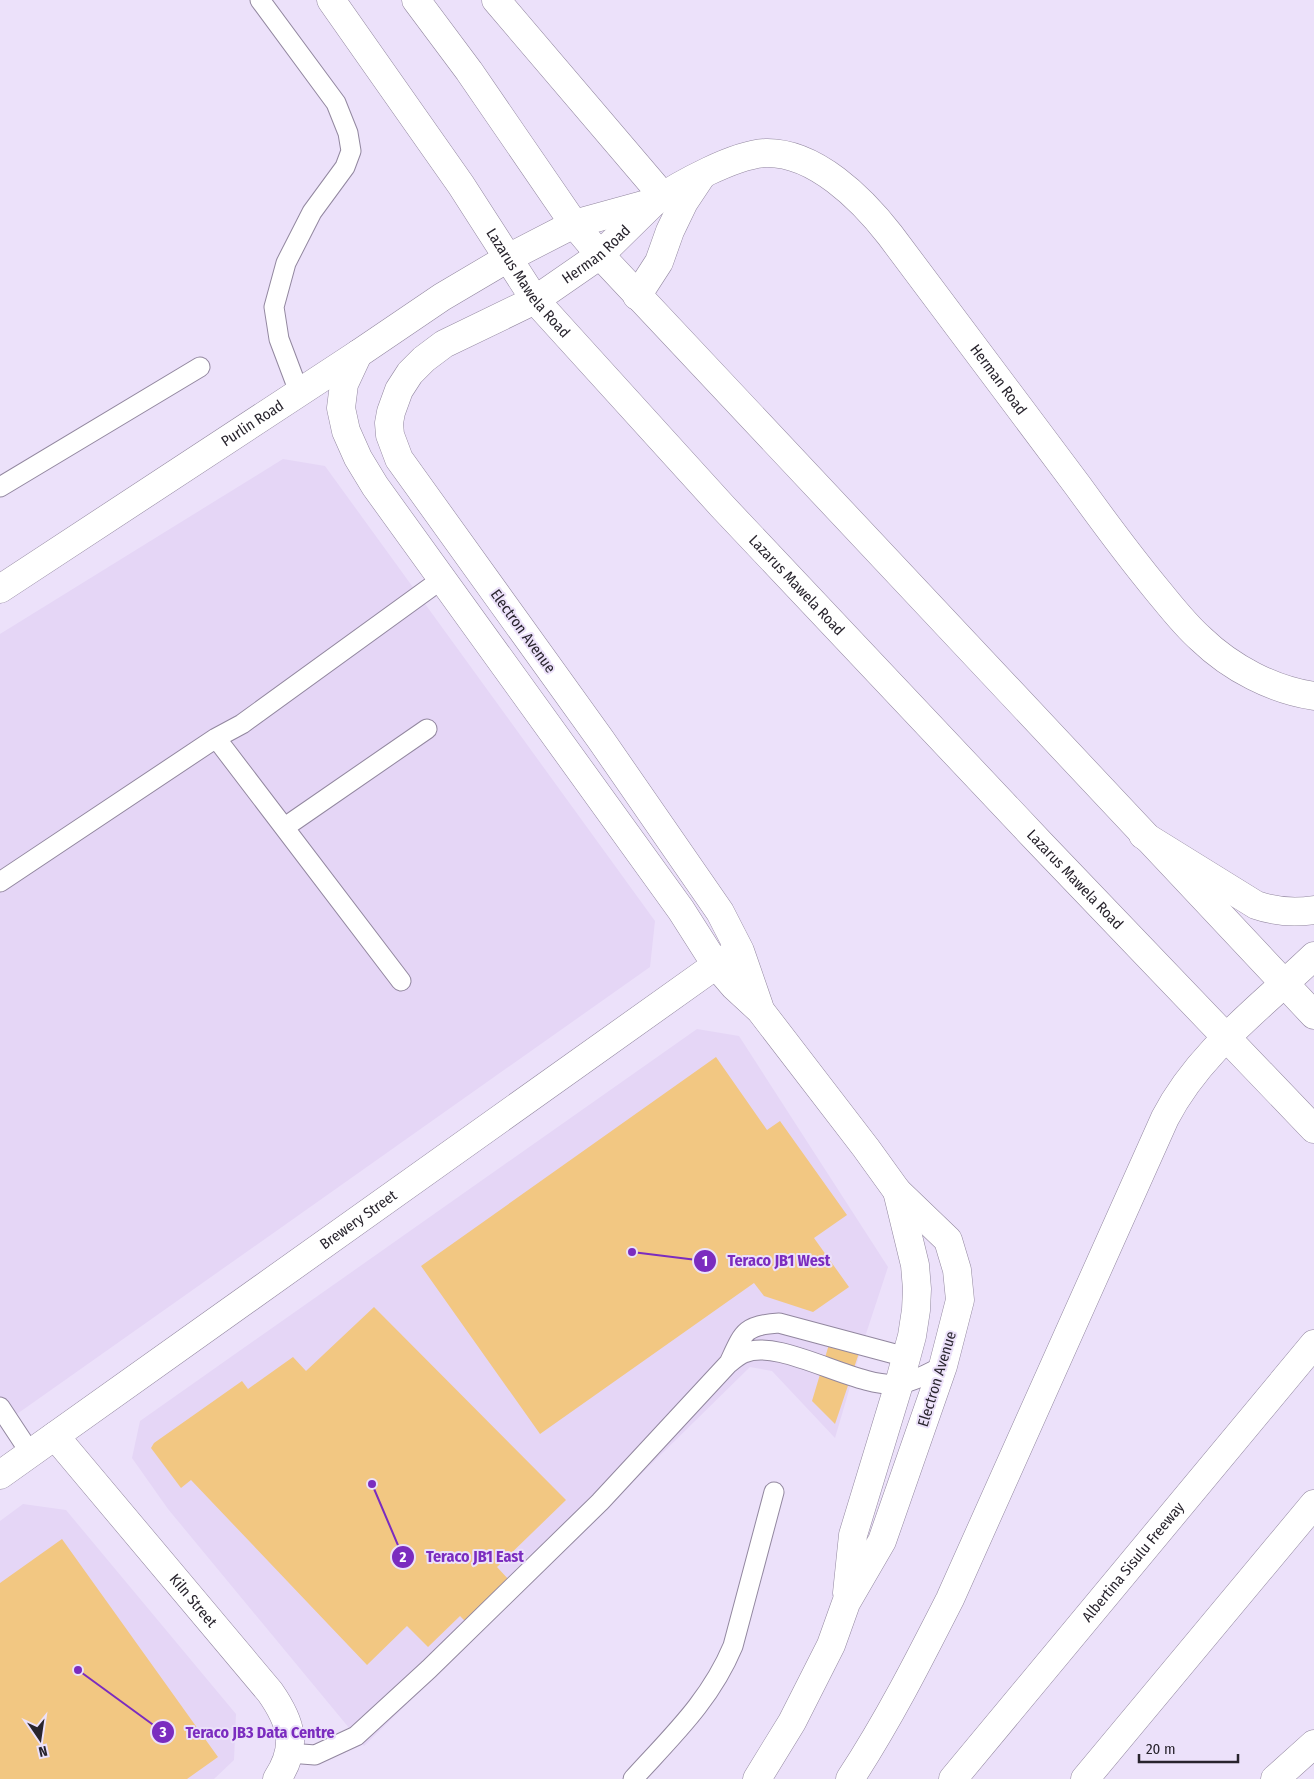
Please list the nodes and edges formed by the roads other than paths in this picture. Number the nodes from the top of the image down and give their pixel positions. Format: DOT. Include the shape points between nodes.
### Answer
graph roads {
  1 [pos="260,0"];
  2 [pos="331,0"];
  3 [pos="416,0"];
  4 [pos="496,0"];
  5 [pos="702,175"];
  6 [pos="658,199"];
  7 [pos="574,224"];
  8 [pos="600,255"];
  9 [pos="508,258"];
  10 [pos="637,296"];
  11 [pos="535,300"];
  12 [pos="358,354"];
  13 [pos="200,367"];
  14 [pos="298,392"];
  15 [pos="0,487"];
  16 [pos="442,579"];
  17 [pos="0,589"];
  18 [pos="1314,696"];
  19 [pos="427,729"];
  20 [pos="216,738"];
  21 [pos="285,827"];
  22 [pos="1143,834"];
  23 [pos="0,882"];
  24 [pos="1314,910"];
  25 [pos="740,951"];
  26 [pos="1314,956"];
  27 [pos="716,964"];
  28 [pos="401,981"];
  29 [pos="1285,984"];
  30 [pos="760,1010"];
  31 [pos="1314,1015"];
  32 [pos="1226,1036"];
  33 [pos="1310,1124"];
  34 [pos="897,1191"];
  35 [pos="1314,1344"];
  36 [pos="906,1357"];
  37 [pos="728,1364"];
  38 [pos="942,1366"];
  39 [pos="900,1384"];
  40 [pos="0,1407"];
  41 [pos="54,1436"];
  42 [pos="31,1454"];
  43 [pos="0,1475"];
  44 [pos="774,1492"];
  45 [pos="1314,1504"];
  46 [pos="846,1603"];
  47 [pos="1314,1744"];
  48 [pos="289,1753"];
  49 [pos="277,1779"];
  50 [pos="633,1779"];
  51 [pos="757,1779"];
  52 [pos="850,1779"];
  53 [pos="953,1779"];
  54 [pos="1085,1779"];
  55 [pos="1275,1779"];
  1 -- 14 [label="lane" via="336,103 348,133 351,151 345,166 312,212 286,263 274,306 279,339"];
  2 -- 9 [label="main road, Lazarus Mawela Road" via="461,185"];
  3 -- 7 [label="main road"];
  4 -- 6 [label="main road"];
  5 -- 6 [label="main road, Herman Road"];
  5 -- 10 [label="main road" via="684,202 659,262"];
  5 -- 18 [label="main road, Herman Road" via="765,153 798,159 850,191 890,234 1132,559 1183,622 1245,671 1283,689"];
  6 -- 7 [label="main road, Herman Road"];
  6 -- 8 [label="main road, Herman Road"];
  7 -- 8 [label="main road"];
  7 -- 9 [label="main road, Herman Road"];
  8 -- 10 [label="main road"];
  8 -- 11 [label="main road, Herman Road"];
  9 -- 11 [label="main road, Lazarus Mawela Road"];
  9 -- 12 [label="main road, Purlin Road" via="442,297"];
  10 -- 22 [label="main road"];
  11 -- 25 [label="main road, Electron Avenue" via="444,344 410,372 391,412 390,436 399,459 601,740 720,912"];
  11 -- 32 [label="main road, Lazarus Mawela Road" via="722,506"];
  12 -- 14 [label="main road, Purlin Road"];
  12 -- 16 [label="main road, Electron Avenue" via="344,384 341,408 346,431 375,486"];
  13 -- 15 [label="lane"];
  14 -- 17 [label="main road, Purlin Road"];
  16 -- 20 [label="lane" via="242,724"];
  16 -- 27 [label="main road, Electron Avenue" via="675,902"];
  19 -- 21 [label="lane"];
  20 -- 21 [label="lane"];
  20 -- 23 [label="lane"];
  21 -- 28 [label="lane"];
  22 -- 24 [label="main road" via="1256,904 1288,912"];
  22 -- 29 [label="main road"];
  25 -- 27 [label="main road, Brewery Street"];
  25 -- 30 [label="main road, Electron Avenue"];
  26 -- 29 [label="main road"];
  27 -- 30 [label="main road, Electron Avenue"];
  27 -- 41 [label="main road, Brewery Street"];
  29 -- 31 [label="main road"];
  29 -- 32 [label="main road"];
  30 -- 34 [label="main road, Electron Avenue"];
  32 -- 33 [label="main road, Lazarus Mawela Road"];
  32 -- 52 [label="main road" via="1176,1097 1165,1118 950,1599 913,1673"];
  34 -- 36 [label="main road" via="915,1266 917,1289"];
  34 -- 38 [label="main road, Electron Avenue" via="948,1240 957,1270 960,1300"];
  35 -- 53 [label="main road, Albertina Sisulu Freeway"];
  36 -- 37 [label="lane" via="779,1323 750,1328"];
  36 -- 39 [label="main road"];
  37 -- 39 [label="lane" via="745,1353 760,1350 778,1352 854,1376 885,1384"];
  37 -- 48 [label="lane" via="600,1502 429,1670 356,1736 316,1755"];
  38 -- 39 [label="lane"];
  38 -- 46 [label="main road, Electron Avenue" via="882,1541"];
  39 -- 46 [label="main road" via="853,1535"];
  40 -- 42 [label="lane"];
  41 -- 42 [label="main road, Brewery Street"];
  41 -- 48 [label="main road, Kiln Street" via="270,1692 287,1724 291,1738"];
  42 -- 43 [label="main road, Brewery Street"];
  44 -- 50 [label="lane" via="726,1662 697,1710"];
  45 -- 54 [label="main road"];
  46 -- 51 [label="main road, Electron Avenue" via="831,1645 809,1689"];
  47 -- 55 [label="main road"];
  48 -- 49 [label="main road, Kiln Street" via="286,1766"];
}
